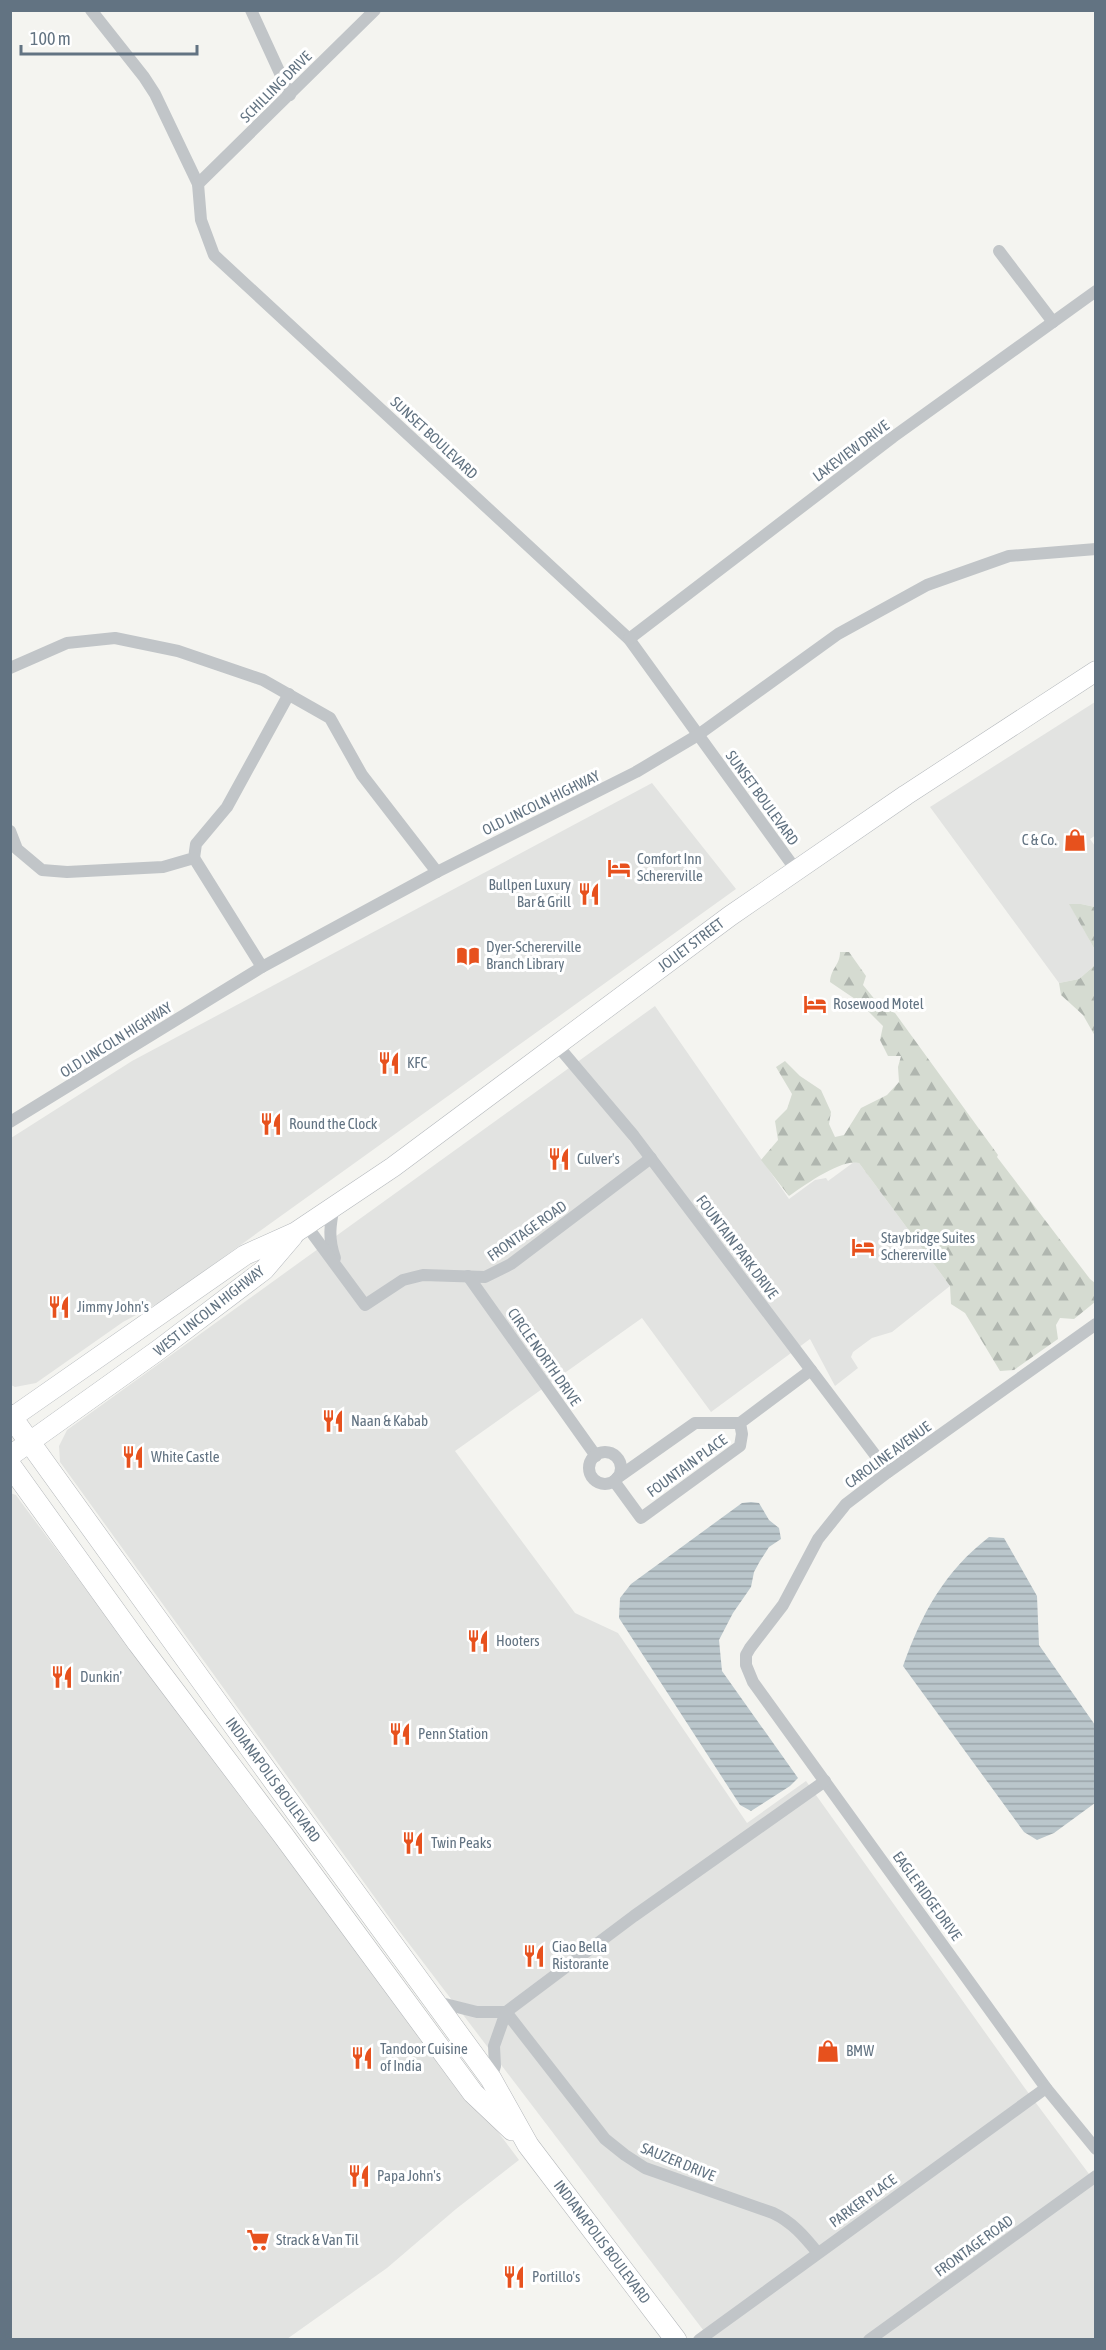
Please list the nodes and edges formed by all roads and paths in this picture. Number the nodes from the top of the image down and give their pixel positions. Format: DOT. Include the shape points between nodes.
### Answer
graph roads {
  1 [pos="91,10"];
  2 [pos="251,10"];
  3 [pos="375,10"];
  4 [pos="290,95"];
  5 [pos="198,184"];
  6 [pos="999,251"];
  7 [pos="1095,291"];
  8 [pos="1053,322"];
  9 [pos="1095,549"];
  10 [pos="629,639"];
  11 [pos="10,668"];
  12 [pos="1095,671"];
  13 [pos="289,694"];
  14 [pos="698,735"];
  15 [pos="10,831"];
  16 [pos="194,858"];
  17 [pos="795,870"];
  18 [pos="437,872"];
  19 [pos="262,967"];
  20 [pos="557,1045"];
  21 [pos="10,1122"];
  22 [pos="651,1158"];
  23 [pos="334,1206"];
  24 [pos="301,1228"];
  25 [pos="339,1270"];
  26 [pos="468,1276"];
  27 [pos="1095,1324"];
  28 [pos="811,1370"];
  29 [pos="11,1417"];
  30 [pos="740,1423"];
  31 [pos="30,1442"];
  32 [pos="10,1456"];
  33 [pos="596,1456"];
  34 [pos="10,1465"];
  35 [pos="888,1472"];
  36 [pos="616,1480"];
  37 [pos="746,1655"];
  38 [pos="825,1781"];
  39 [pos="434,2001"];
  40 [pos="506,2012"];
  41 [pos="491,2079"];
  42 [pos="1046,2088"];
  43 [pos="528,2145"];
  44 [pos="1095,2149"];
  45 [pos="1095,2176"];
  46 [pos="818,2252"];
  47 [pos="676,2340"];
  48 [pos="699,2340"];
  49 [pos="870,2340"];
  1 -- 5 [label="street, SUNSET BOULEVARD" via="144,76"];
  2 -- 4 [label="street"];
  3 -- 4 [label="street, SCHILLING DRIVE"];
  4 -- 5 [label="street, SCHILLING DRIVE"];
  5 -- 10 [label="street, SUNSET BOULEVARD" via="201,220 214,255"];
  6 -- 8 [label="street"];
  7 -- 8 [label="street, LAKEVIEW DRIVE"];
  8 -- 10 [label="street, LAKEVIEW DRIVE" via="893,437"];
  9 -- 14 [label="street, OLD LINCOLN HIGHWAY" via="1009,556 927,585 838,634"];
  10 -- 14 [label="street, SUNSET BOULEVARD"];
  11 -- 13 [label="street" via="67,643 116,638 178,651 263,680"];
  12 -- 17 [label="main road, JOLIET STREET"];
  13 -- 16 [label="street" via="227,807 196,844"];
  13 -- 18 [label="street" via="330,718 362,775"];
  14 -- 17 [label="street, SUNSET BOULEVARD"];
  14 -- 18 [label="street, OLD LINCOLN HIGHWAY" via="636,772"];
  15 -- 16 [label="street" via="17,849 42,870 163,867"];
  16 -- 19 [label="street"];
  17 -- 20 [label="main road, JOLIET STREET"];
  18 -- 19 [label="street, OLD LINCOLN HIGHWAY"];
  19 -- 21 [label="street, OLD LINCOLN HIGHWAY"];
  20 -- 22 [label="street, FOUNTAIN PARK DRIVE"];
  20 -- 23 [label="main road, JOLIET STREET" via="401,1162"];
  22 -- 26 [label="street, FRONTAGE ROAD" via="511,1264 485,1277"];
  22 -- 28 [label="street, FOUNTAIN PARK DRIVE"];
  23 -- 24 [label="main road, JOLIET STREET"];
  23 -- 25 [label="street" via="330,1243"];
  24 -- 25 [label="street, FRONTAGE ROAD"];
  24 -- 29 [label="main road, WEST LINCOLN HIGHWAY" via="244,1256"];
  24 -- 31 [label="main road, WEST LINCOLN HIGHWAY" via="264,1270"];
  25 -- 26 [label="street, FRONTAGE ROAD" via="365,1305 404,1280 423,1275"];
  26 -- 33 [label="street, CIRCLE NORTH DRIVE"];
  27 -- 35 [label="street, CAROLINE AVENUE"];
  28 -- 30 [label="street, FOUNTAIN PLACE"];
  28 -- 35 [label="street, FOUNTAIN PARK DRIVE"];
  29 -- 31 [label="highway, INDIANAPOLIS BOULEVARD"];
  30 -- 36 [label="street, FOUNTAIN PLACE" via="695,1424"];
  30 -- 36 [label="street, FOUNTAIN PLACE" via="740,1446 641,1518"];
  31 -- 32 [label="main road, WEST LINCOLN HIGHWAY"];
  31 -- 39 [label="highway, INDIANAPOLIS BOULEVARD"];
  33 -- 36 [label="street, FOUNTAIN PLACE" via="606,1452 615,1456 621,1465"];
  33 -- 36 [label="street" via="589,1468 592,1477 605,1484"];
  34 -- 43 [label="highway, INDIANAPOLIS BOULEVARD" via="474,2093"];
  35 -- 37 [label="street, CAROLINE AVENUE" via="846,1504 825,1530 783,1605"];
  37 -- 38 [label="street, EAGLE RIDGE DRIVE" via="753,1682"];
  38 -- 40 [label="street"];
  38 -- 42 [label="street, EAGLE RIDGE DRIVE"];
  39 -- 40 [label="street" via="477,2013"];
  39 -- 41 [label="highway, INDIANAPOLIS BOULEVARD"];
  40 -- 41 [label="street" via="494,2046"];
  40 -- 46 [label="street, SAUZER DRIVE" via="605,2139 625,2155 645,2168 786,2219"];
  41 -- 43 [label="highway, INDIANAPOLIS BOULEVARD"];
  42 -- 44 [label="street, EAGLE RIDGE DRIVE"];
  42 -- 46 [label="street, PARKER PLACE"];
  43 -- 47 [label="highway, INDIANAPOLIS BOULEVARD"];
  45 -- 49 [label="street, FRONTAGE ROAD"];
  46 -- 48 [label="street, PARKER PLACE"];
}
